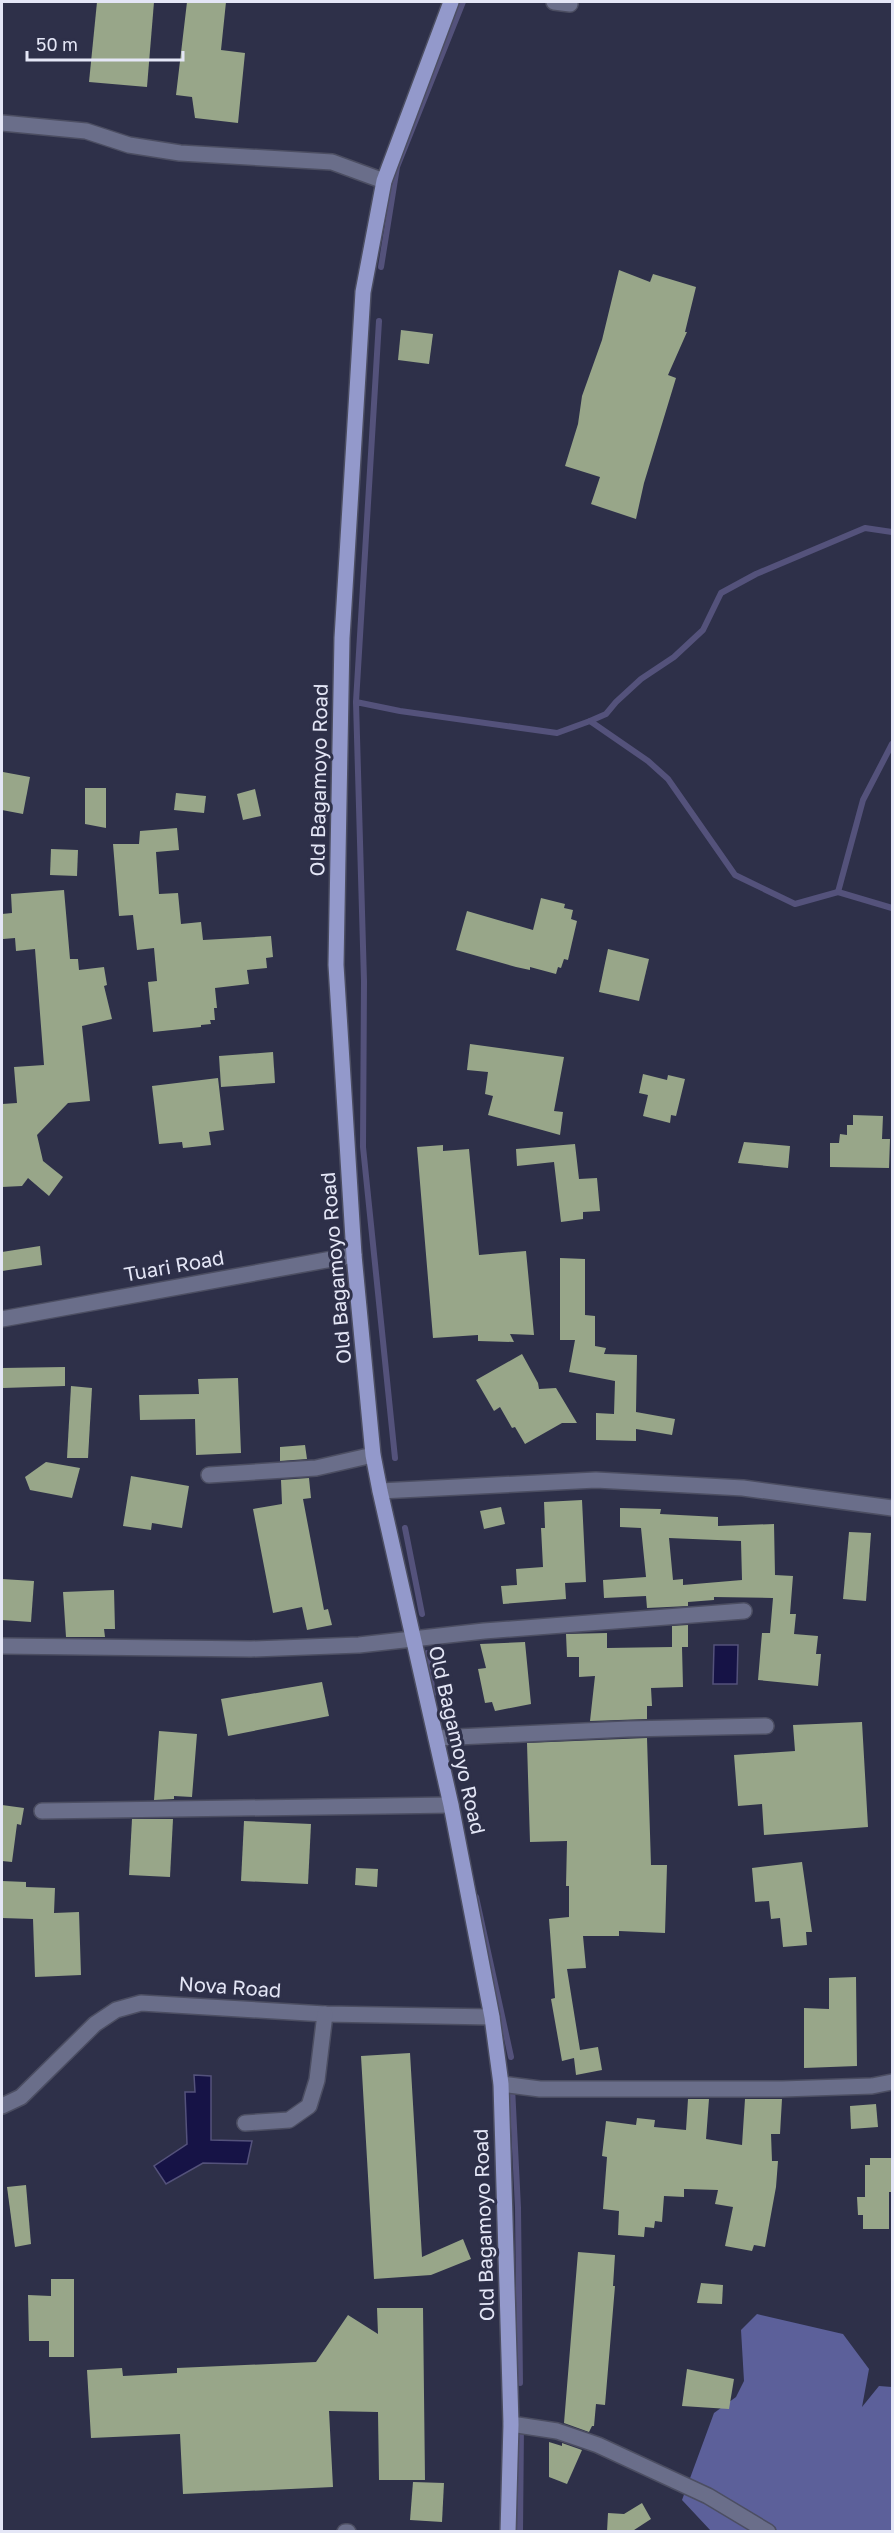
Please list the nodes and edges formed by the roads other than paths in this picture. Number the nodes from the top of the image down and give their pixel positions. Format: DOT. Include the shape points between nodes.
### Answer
graph roads {
  1 [pos="451,2"];
  2 [pos="2,123"];
  3 [pos="384,181"];
  4 [pos="354,1255"];
  5 [pos="2,1319"];
  6 [pos="374,1455"];
  7 [pos="209,1475"];
  8 [pos="380,1491"];
  9 [pos="892,1508"];
  10 [pos="744,1611"];
  11 [pos="412,1639"];
  12 [pos="2,1646"];
  13 [pos="766,1726"];
  14 [pos="436,1738"];
  15 [pos="451,1805"];
  16 [pos="42,1811"];
  17 [pos="325,2014"];
  18 [pos="492,2017"];
  19 [pos="892,2082"];
  20 [pos="501,2084"];
  21 [pos="2,2106"];
  22 [pos="245,2123"];
  23 [pos="511,2424"];
  24 [pos="508,2532"];
  25 [pos="768,2532"];
  1 -- 3 [label="main road, Old Bagamoyo Road"];
  2 -- 3 [label="street" via="86,131 129,145 180,153 332,162"];
  3 -- 4 [label="main road, Old Bagamoyo Road" via="363,292 342,638 336,965"];
  4 -- 5 [label="street, Tuari Road"];
  4 -- 6 [label="main road, Old Bagamoyo Road"];
  6 -- 7 [label="street" via="316,1468"];
  6 -- 8 [label="main road, Old Bagamoyo Road"];
  8 -- 9 [label="street" via="596,1480 743,1488"];
  8 -- 11 [label="main road, Old Bagamoyo Road"];
  10 -- 11 [label="street"];
  11 -- 12 [label="street" via="251,1649"];
  11 -- 14 [label="main road, Old Bagamoyo Road"];
  13 -- 14 [label="street"];
  14 -- 15 [label="main road, Old Bagamoyo Road"];
  15 -- 16 [label="street"];
  15 -- 18 [label="main road, Old Bagamoyo Road"];
  17 -- 18 [label="street, Nova Road"];
  17 -- 21 [label="street, Nova Road" via="141,2003 116,2010 95,2024 21,2097"];
  17 -- 22 [label="street" via="317,2080 309,2106 289,2120"];
  18 -- 20 [label="main road, Old Bagamoyo Road"];
  19 -- 20 [label="street" via="770,2089 540,2089"];
  20 -- 23 [label="main road, Old Bagamoyo Road"];
  23 -- 24 [label="main road, Old Bagamoyo Road"];
  23 -- 25 [label="street" via="557,2431 598,2445 708,2496"];
}
